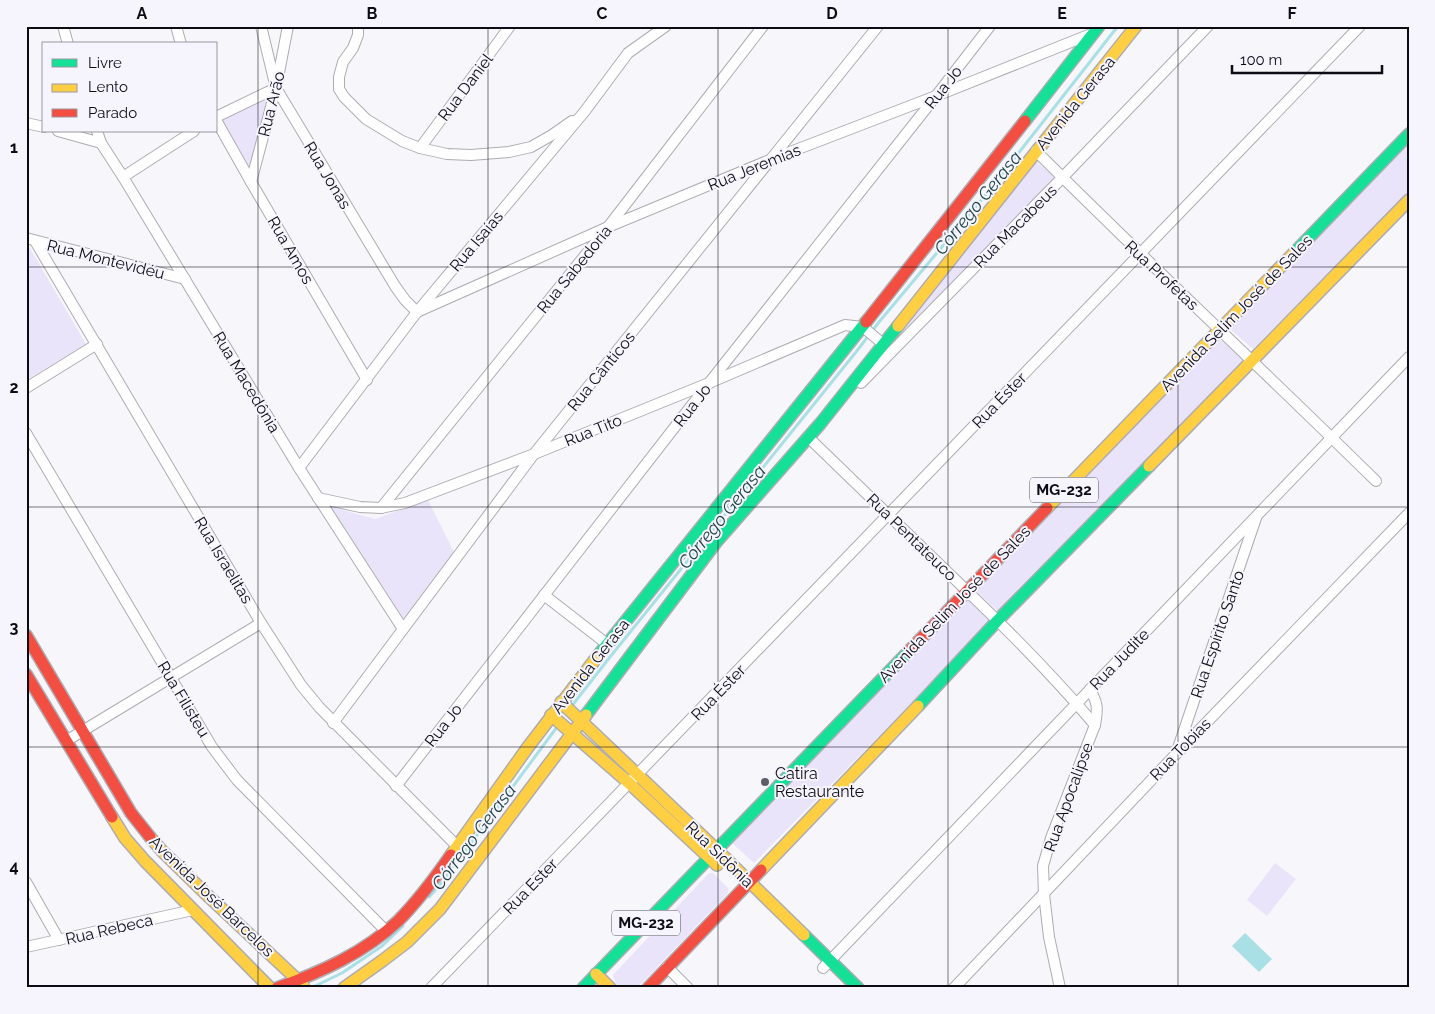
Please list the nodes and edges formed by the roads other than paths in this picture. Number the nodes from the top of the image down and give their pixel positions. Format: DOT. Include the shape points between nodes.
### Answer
graph roads {
  1 [pos="63,26"];
  2 [pos="176,26"];
  3 [pos="262,26"];
  4 [pos="288,26"];
  5 [pos="358,26"];
  6 [pos="510,26"];
  7 [pos="666,26"];
  8 [pos="763,26"];
  9 [pos="878,26"];
  10 [pos="990,26"];
  11 [pos="1136,26"];
  12 [pos="1208,26"];
  13 [pos="1360,26"];
  14 [pos="1097,29"];
  15 [pos="67,42"];
  16 [pos="180,42"];
  17 [pos="276,88"];
  18 [pos="936,96"];
  19 [pos="585,111"];
  20 [pos="218,117"];
  21 [pos="26,122"];
  22 [pos="218,122"];
  23 [pos="42,126"];
  24 [pos="62,132"];
  25 [pos="97,132"];
  26 [pos="192,132"];
  27 [pos="1409,134"];
  28 [pos="101,143"];
  29 [pos="420,148"];
  30 [pos="1036,151"];
  31 [pos="772,159"];
  32 [pos="123,177"];
  33 [pos="1062,178"];
  34 [pos="251,182"];
  35 [pos="1409,200"];
  36 [pos="608,227"];
  37 [pos="31,240"];
  38 [pos="1140,254"];
  39 [pos="185,279"];
  40 [pos="417,312"];
  41 [pos="865,329"];
  42 [pos="1220,329"];
  43 [pos="882,342"];
  44 [pos="97,344"];
  45 [pos="1409,357"];
  46 [pos="1252,361"];
  47 [pos="367,380"];
  48 [pos="709,382"];
  49 [pos="26,388"];
  50 [pos="820,424"];
  51 [pos="26,433"];
  52 [pos="1332,437"];
  53 [pos="808,438"];
  54 [pos="534,454"];
  55 [pos="299,468"];
  56 [pos="1376,481"];
  57 [pos="318,498"];
  58 [pos="381,508"];
  59 [pos="1409,513"];
  60 [pos="889,514"];
  61 [pos="1258,515"];
  62 [pos="967,591"];
  63 [pos="544,595"];
  64 [pos="998,620"];
  65 [pos="261,623"];
  66 [pos="403,629"];
  67 [pos="26,635"];
  68 [pos="607,644"];
  69 [pos="26,674"];
  70 [pos="171,678"];
  71 [pos="1090,689"];
  72 [pos="1077,704"];
  73 [pos="564,705"];
  74 [pos="554,717"];
  75 [pos="579,719"];
  76 [pos="333,723"];
  77 [pos="1095,725"];
  78 [pos="570,731"];
  79 [pos="74,736"];
  80 [pos="1177,753"];
  81 [pos="638,774"];
  82 [pos="629,783"];
  83 [pos="396,786"];
  84 [pos="457,846"];
  85 [pos="713,854"];
  86 [pos="26,882"];
  87 [pos="745,886"];
  88 [pos="1044,894"];
  89 [pos="193,910"];
  90 [pos="386,931"];
  91 [pos="59,940"];
  92 [pos="26,948"];
  93 [pos="827,964"];
  94 [pos="667,967"];
  95 [pos="596,974"];
  96 [pos="301,984"];
  97 [pos="270,988"];
  98 [pos="277,988"];
  99 [pos="344,988"];
  100 [pos="431,988"];
  101 [pos="583,988"];
  102 [pos="610,988"];
  103 [pos="648,988"];
  104 [pos="688,988"];
  105 [pos="844,988"];
  106 [pos="858,988"];
  107 [pos="954,988"];
  108 [pos="1060,988"];
  1 -- 15 [label="street"];
  2 -- 16 [label="street"];
  3 -- 17 [label="street, Rua Jonas"];
  4 -- 17 [label="street, Rua Arão"];
  5 -- 29 [label="street" via="353,48 343,62 339,89 366,119"];
  6 -- 29 [label="street, Rua Daniel"];
  7 -- 19 [label="street, Rua Isaías" via="628,53"];
  8 -- 36 [label="street, Rua Sabedoria"];
  9 -- 31 [label="street, Rua Cânticos"];
  10 -- 18 [label="street, Rua Jo"];
  11 -- 30 [label="main road, Avenida Gerasa"];
  12 -- 33 [label="street, Rua Macabeus"];
  13 -- 38 [label="street, Rua Éster"];
  14 -- 18 [label="street, Rua Jeremias"];
  14 -- 41 [label="main road, Avenida Gerasa"];
  17 -- 20 [label="street"];
  17 -- 34 [label="street, Rua Arão"];
  17 -- 40 [label="street, Rua Jonas" via="394,286"];
  18 -- 31 [label="street, Rua Jeremias"];
  18 -- 48 [label="street, Rua Jo"];
  19 -- 29 [label="street" via="531,147 509,152 447,154"];
  19 -- 40 [label="street, Rua Isaías"];
  21 -- 23 [label="street"];
  22 -- 34 [label="street, Rua Amos"];
  24 -- 28 [label="street"];
  25 -- 28 [label="street, Rua Macedônia"];
  26 -- 32 [label="street"];
  27 -- 42 [label="main road, Avenida Selim José de Sales / MG-232"];
  28 -- 32 [label="street, Rua Macedônia"];
  30 -- 33 [label="street, Rua Profetas"];
  30 -- 43 [label="main road, Avenida Gerasa"];
  31 -- 36 [label="street, Rua Jeremias"];
  31 -- 54 [label="street, Rua Cânticos"];
  32 -- 39 [label="street, Rua Macedônia"];
  33 -- 38 [label="street, Rua Profetas"];
  33 -- 50 [label="street, Rua Macabeus"];
  34 -- 47 [label="street, Rua Amos"];
  35 -- 46 [label="main road, MG-232"];
  36 -- 40 [label="street, Rua Jeremias"];
  36 -- 58 [label="street, Rua Sabedoria"];
  37 -- 39 [label="street, Rua Montevidéu"];
  37 -- 44 [label="street, Rua Israelitas"];
  38 -- 42 [label="street, Rua Profetas"];
  38 -- 60 [label="street, Rua Éster"];
  39 -- 55 [label="street, Rua Macedônia"];
  40 -- 47 [label="street, Rua Isaías"];
  41 -- 43 [label="street"];
  41 -- 48 [label="street, Rua Tito" via="845,325"];
  41 -- 68 [label="main road, Avenida Gerasa"];
  42 -- 46 [label="street, Rua Profetas"];
  42 -- 62 [label="main road, Avenida Selim José de Sales / MG-232"];
  43 -- 50 [label="main road, Avenida Gerasa"];
  44 -- 49 [label="street"];
  44 -- 65 [label="street, Rua Israelitas"];
  45 -- 52 [label="street, Rua Judite"];
  46 -- 52 [label="street, Rua Profetas"];
  46 -- 64 [label="main road, MG-232"];
  47 -- 55 [label="street, Rua Isaías"];
  48 -- 54 [label="street, Rua Tito"];
  48 -- 63 [label="street, Rua Jo"];
  50 -- 53 [label="main road, Avenida Gerasa"];
  51 -- 70 [label="street, Rua Filisteu"];
  52 -- 56 [label="street, Rua Profetas"];
  52 -- 61 [label="street, Rua Judite"];
  53 -- 60 [label="street, Rua Pentateuco"];
  53 -- 75 [label="main road, Avenida Gerasa" via="717,541"];
  54 -- 58 [label="street, Rua Tito" via="405,503"];
  54 -- 66 [label="street, Rua Cânticos"];
  55 -- 57 [label="street, Rua Macedônia"];
  57 -- 58 [label="street, Rua Tito"];
  57 -- 66 [label="street, Rua Macedônia"];
  59 -- 80 [label="street, Rua Tobias"];
  60 -- 62 [label="street, Rua Pentateuco"];
  60 -- 81 [label="street, Rua Éster"];
  61 -- 71 [label="street, Rua Judite"];
  61 -- 80 [label="street, Rua Espírito Santo"];
  62 -- 64 [label="street, Rua Pentateuco"];
  62 -- 85 [label="main road, Avenida Selim José de Sales / MG-232"];
  63 -- 68 [label="street"];
  63 -- 83 [label="street, Rua Jo"];
  64 -- 72 [label="street, Rua Pentateuco"];
  64 -- 87 [label="main road, MG-232"];
  65 -- 70 [label="street"];
  65 -- 76 [label="street, Rua Israelitas" via="301,685"];
  66 -- 76 [label="street, Rua Cânticos"];
  67 -- 79 [label="main road, Avenida José Barcelos"];
  68 -- 73 [label="main road, Avenida Gerasa"];
  69 -- 79 [label="main road, Avenida José Barcelos"];
  70 -- 79 [label="street"];
  70 -- 90 [label="street, Rua Filisteu" via="212,747 237,780"];
  71 -- 72 [label="street, Rua Judite"];
  71 -- 77 [label="street, Rua Apocalipse" via="1098,708"];
  72 -- 77 [label="street, Rua Apocalipse"];
  72 -- 93 [label="street, Rua Judite"];
  73 -- 74 [label="main road, Avenida Gerasa"];
  73 -- 75 [label="main road, Rua Sidônia"];
  74 -- 78 [label="main road, Rua Sidônia"];
  74 -- 84 [label="main road, Avenida Gerasa"];
  75 -- 78 [label="main road, Avenida Gerasa"];
  75 -- 81 [label="main road, Rua Sidônia"];
  76 -- 83 [label="street, Rua Israelitas"];
  77 -- 88 [label="street, Rua Apocalipse" via="1051,838 1043,866"];
  78 -- 82 [label="main road, Rua Sidônia"];
  78 -- 99 [label="main road, Avenida Gerasa" via="462,881 424,927"];
  79 -- 89 [label="main road, Avenida José Barcelos" via="110,814 126,838"];
  79 -- 96 [label="main road, Avenida José Barcelos" via="163,852"];
  80 -- 88 [label="street, Rua Tobias"];
  81 -- 82 [label="street, Rua Éster"];
  81 -- 85 [label="main road, Rua Sidônia"];
  82 -- 85 [label="main road, Rua Sidônia"];
  82 -- 100 [label="street, Rua Ester"];
  83 -- 84 [label="street, Rua Israelitas"];
  84 -- 90 [label="main road, Avenida Gerasa" via="418,898"];
  85 -- 87 [label="main road, Rua Sidônia"];
  85 -- 95 [label="main road, Avenida Selim José de Sales / MG-232"];
  86 -- 91 [label="street"];
  87 -- 93 [label="main road, Rua Sidônia"];
  87 -- 94 [label="main road, MG-232"];
  88 -- 107 [label="street, Rua Tobias"];
  88 -- 108 [label="street, Rua Apocalipse"];
  89 -- 91 [label="street, Rua Rebeca"];
  89 -- 97 [label="main road, Avenida José Barcelos"];
  90 -- 96 [label="main road, Avenida Gerasa" via="366,947"];
  91 -- 92 [label="street, Rua Rebeca"];
  93 -- 105 [label="main road, Rua Sidônia"];
  93 -- 106 [label="main road, Rua Sidônia"];
  94 -- 103 [label="main road, MG-232"];
  94 -- 104 [label="street"];
  95 -- 101 [label="main road, Avenida Selim José de Sales / MG-232"];
  95 -- 102 [label="main road"];
  96 -- 98 [label="main road, Avenida Gerasa"];
}
